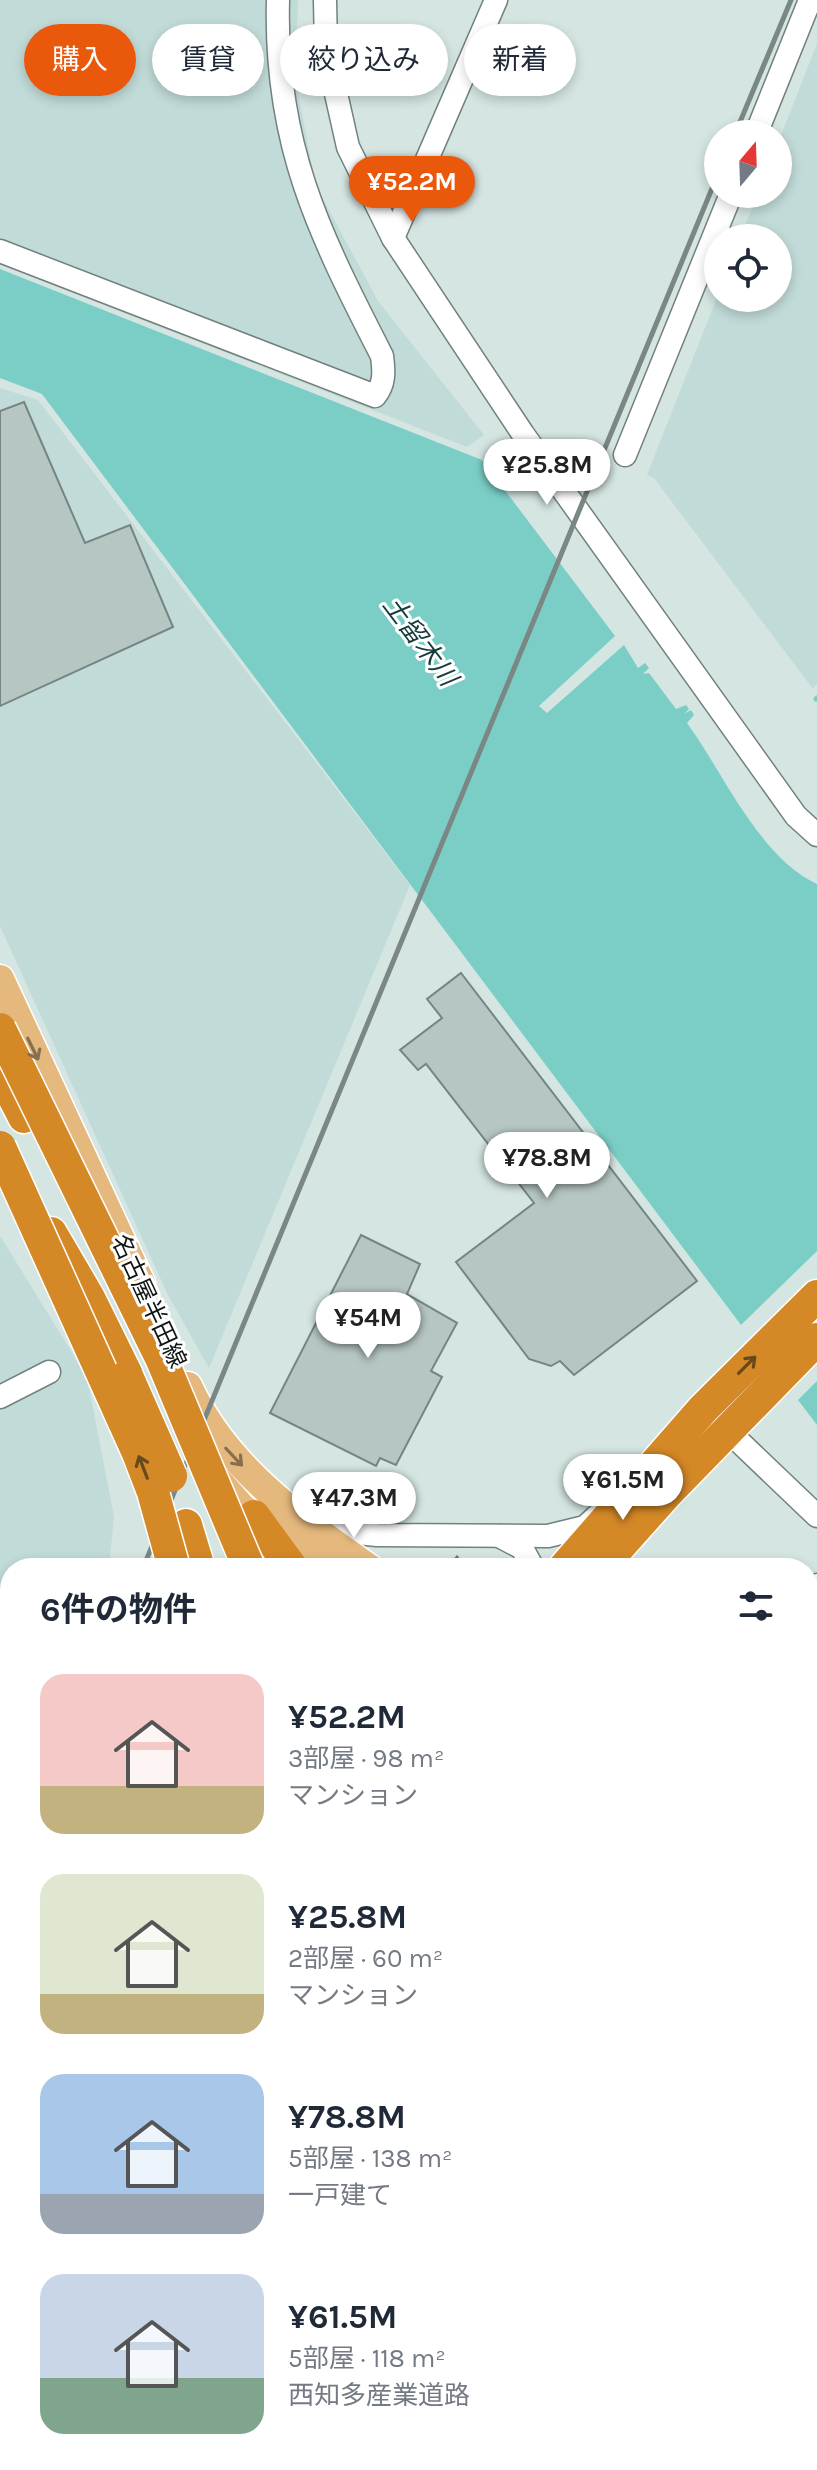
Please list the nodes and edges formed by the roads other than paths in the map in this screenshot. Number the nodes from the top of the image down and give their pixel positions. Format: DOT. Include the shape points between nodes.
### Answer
graph roads {
  1 [pos="278,0"];
  2 [pos="325,0"];
  3 [pos="496,0"];
  4 [pos="810,0"];
  5 [pos="762,120"];
  6 [pos="725,208"];
  7 [pos="393,238"];
  8 [pos="0,251"];
  9 [pos="625,455"];
  10 [pos="817,835"];
  11 [pos="0,979"];
  12 [pos="0,1029"];
  13 [pos="0,1053"];
  14 [pos="0,1070"];
  15 [pos="0,1076"];
  16 [pos="24,1117"];
  17 [pos="0,1145"];
  18 [pos="817,1296"];
  19 [pos="817,1339"];
  20 [pos="49,1372"];
  21 [pos="0,1397"];
  22 [pos="703,1409"];
  23 [pos="727,1430"];
  24 [pos="292,1514"];
  25 [pos="254,1516"];
  26 [pos="817,1516"];
  27 [pos="391,1534"];
  28 [pos="498,1535"];
  29 [pos="171,1558"];
  30 [pos="196,1558"];
  31 [pos="226,1558"];
  32 [pos="245,1558"];
  33 [pos="285,1558"];
  34 [pos="314,1558"];
  35 [pos="357,1558"];
  36 [pos="374,1558"];
  37 [pos="528,1558"];
  38 [pos="573,1558"];
  39 [pos="609,1558"];
  1 -- 8 [label="street" via="292,147 330,253 382,356 384,374 375,396"];
  2 -- 7 [label="street" via="326,49 348,147"];
  3 -- 7 [label="street"];
  4 -- 5 [label="street"];
  6 -- 9 [label="street"];
  7 -- 10 [label="street" via="523,434 796,816"];
  11 -- 24 [label="main road, 名古屋半田線, one-way" via="202,1418"];
  12 -- 32 [label="highway, bridge" via="162,1360"];
  13 -- 31 [label="highway" via="188,1458"];
  14 -- 16 [label="highway"];
  15 -- 16 [label="main road, 名古屋半田線"];
  16 -- 25 [label="main road, 名古屋半田線" via="95,1239 191,1452"];
  29 -- 17 [label="highway, one-way, bridge" via="138,1453"];
  17 -- 30 [label="highway, bridge" via="108,1336 152,1427"];
  22 -- 18 [label="highway, one-way"];
  19 -- 23 [label="highway"];
  20 -- 21 [label="street"];
  22 -- 28 [label="street" via="585,1527 548,1536"];
  22 -- 38 [label="highway"];
  23 -- 26 [label="street"];
  23 -- 39 [label="highway"];
  24 -- 27 [label="street" via="338,1531"];
  24 -- 35 [label="main road, 名古屋半田線"];
  25 -- 33 [label="highway"];
  25 -- 34 [label="main road, 名古屋半田線"];
  27 -- 28 [label="street"];
  27 -- 36 [label="street" via="376,1547"];
  28 -- 37 [label="street" via="522,1548"];
}
